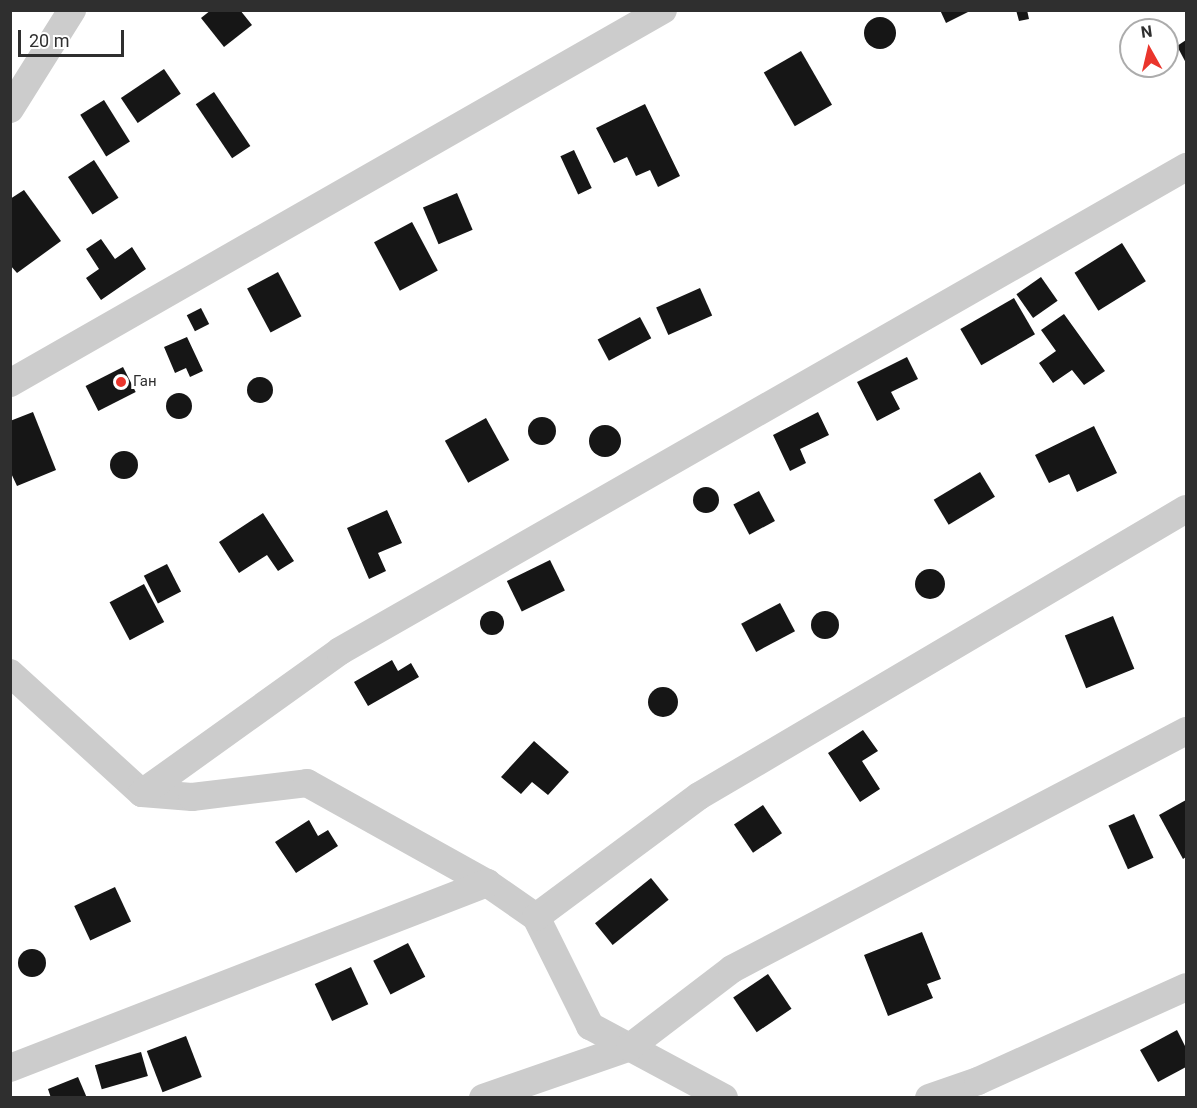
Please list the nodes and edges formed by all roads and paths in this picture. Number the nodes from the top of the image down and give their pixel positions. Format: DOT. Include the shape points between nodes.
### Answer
graph roads {
  1 [pos="72,10"];
  2 [pos="663,10"];
  3 [pos="10,109"];
  4 [pos="1186,168"];
  5 [pos="10,383"];
  6 [pos="1186,508"];
  7 [pos="16,685"];
  8 [pos="1186,730"];
  9 [pos="142,793"];
  10 [pos="488,883"];
  11 [pos="536,917"];
  12 [pos="1186,987"];
  13 [pos="630,1047"];
  14 [pos="10,1068"];
  15 [pos="483,1098"];
  16 [pos="724,1098"];
  17 [pos="929,1098"];
  1 -- 3 [label="street"];
  2 -- 5 [label="street"];
  4 -- 9 [label="street" via="340,651"];
  6 -- 11 [label="street" via="699,796"];
  7 -- 9 [label="street"];
  8 -- 13 [label="street" via="732,969"];
  9 -- 10 [label="street" via="192,796 307,783"];
  10 -- 11 [label="street"];
  10 -- 14 [label="street"];
  11 -- 13 [label="street" via="590,1026"];
  12 -- 17 [label="street" via="978,1081"];
  13 -- 15 [label="street"];
  13 -- 16 [label="street"];
}
